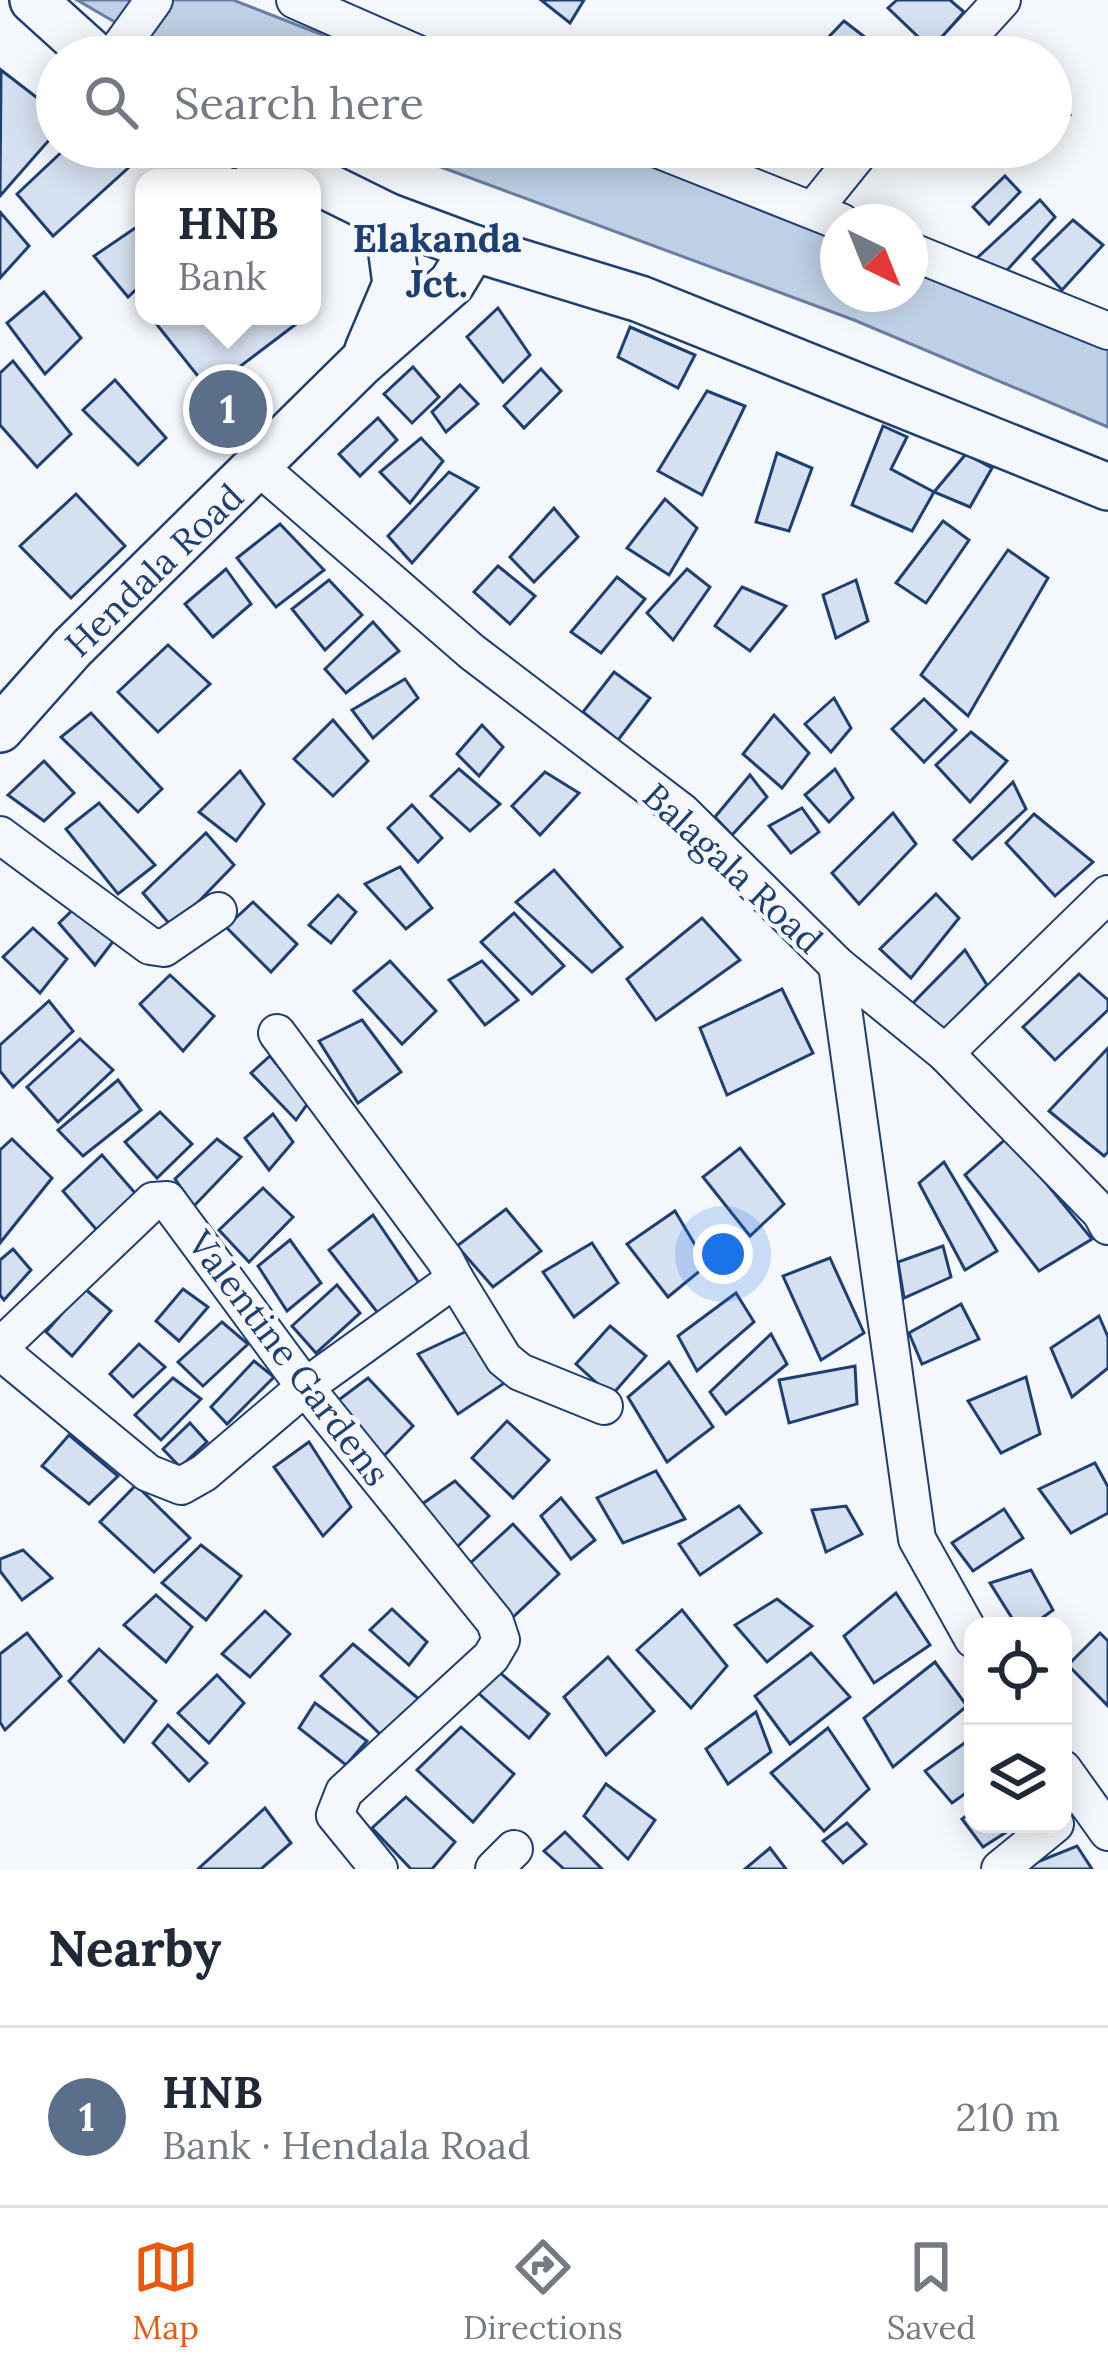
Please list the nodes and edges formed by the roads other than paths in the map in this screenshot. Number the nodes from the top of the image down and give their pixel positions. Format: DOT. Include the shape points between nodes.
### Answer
graph roads {
  1 [pos="33,0"];
  2 [pos="154,0"];
  3 [pos="295,0"];
  4 [pos="1002,0"];
  5 [pos="89,36"];
  6 [pos="124,36"];
  7 [pos="377,36"];
  8 [pos="969,36"];
  9 [pos="705,168"];
  10 [pos="853,168"];
  11 [pos="321,183"];
  12 [pos="833,204"];
  13 [pos="820,213"];
  14 [pos="387,216"];
  15 [pos="473,248"];
  16 [pos="928,257"];
  17 [pos="1108,331"];
  18 [pos="361,363"];
  19 [pos="260,467"];
  20 [pos="1108,487"];
  21 [pos="0,729"];
  22 [pos="0,835"];
  23 [pos="1108,894"];
  24 [pos="218,911"];
  25 [pos="837,965"];
  26 [pos="278,1033"];
  27 [pos="945,1053"];
  28 [pos="1106,1215"];
  29 [pos="455,1279"];
  30 [pos="0,1349"];
  31 [pos="305,1388"];
  32 [pos="604,1406"];
  33 [pos="964,1624"];
  34 [pos="1074,1808"];
  35 [pos="1108,1832"];
  36 [pos="1044,1833"];
  37 [pos="379,1869"];
  38 [pos="1000,1869"];
  1 -- 5 [label="main road"];
  2 -- 6 [label="street"];
  3 -- 7 [label="street"];
  4 -- 8 [label="street"];
  9 -- 13 [label="street"];
  10 -- 12 [label="street"];
  11 -- 14 [label="main road"];
  14 -- 15 [label="main road"];
  14 -- 18 [label="main road, Hendala Road" via="396,284"];
  15 -- 18 [label="main road, Hendala Road" via="452,283"];
  15 -- 20 [label="main road" via="640,299"];
  16 -- 17 [label="street"];
  18 -- 19 [label="main road, Hendala Road"];
  19 -- 21 [label="main road, Hendala Road"];
  19 -- 25 [label="street, Balagala Road" via="472,652 682,812"];
  22 -- 24 [label="street" via="150,946 164,948"];
  23 -- 27 [label="street"];
  25 -- 27 [label="street"];
  25 -- 33 [label="street, Balagala Road" via="917,1539"];
  26 -- 29 [label="street"];
  27 -- 28 [label="street"];
  29 -- 31 [label="street"];
  29 -- 32 [label="street" via="504,1359"];
  30 -- 31 [label="street" via="148,1473 181,1486"];
  30 -- 31 [label="street, Valentine Gardens" via="153,1201 166,1200"];
  31 -- 37 [label="street, Valentine Gardens" via="496,1622 501,1640 344,1792 335,1815"];
  34 -- 35 [label="street"];
  36 -- 38 [label="street"];
}
